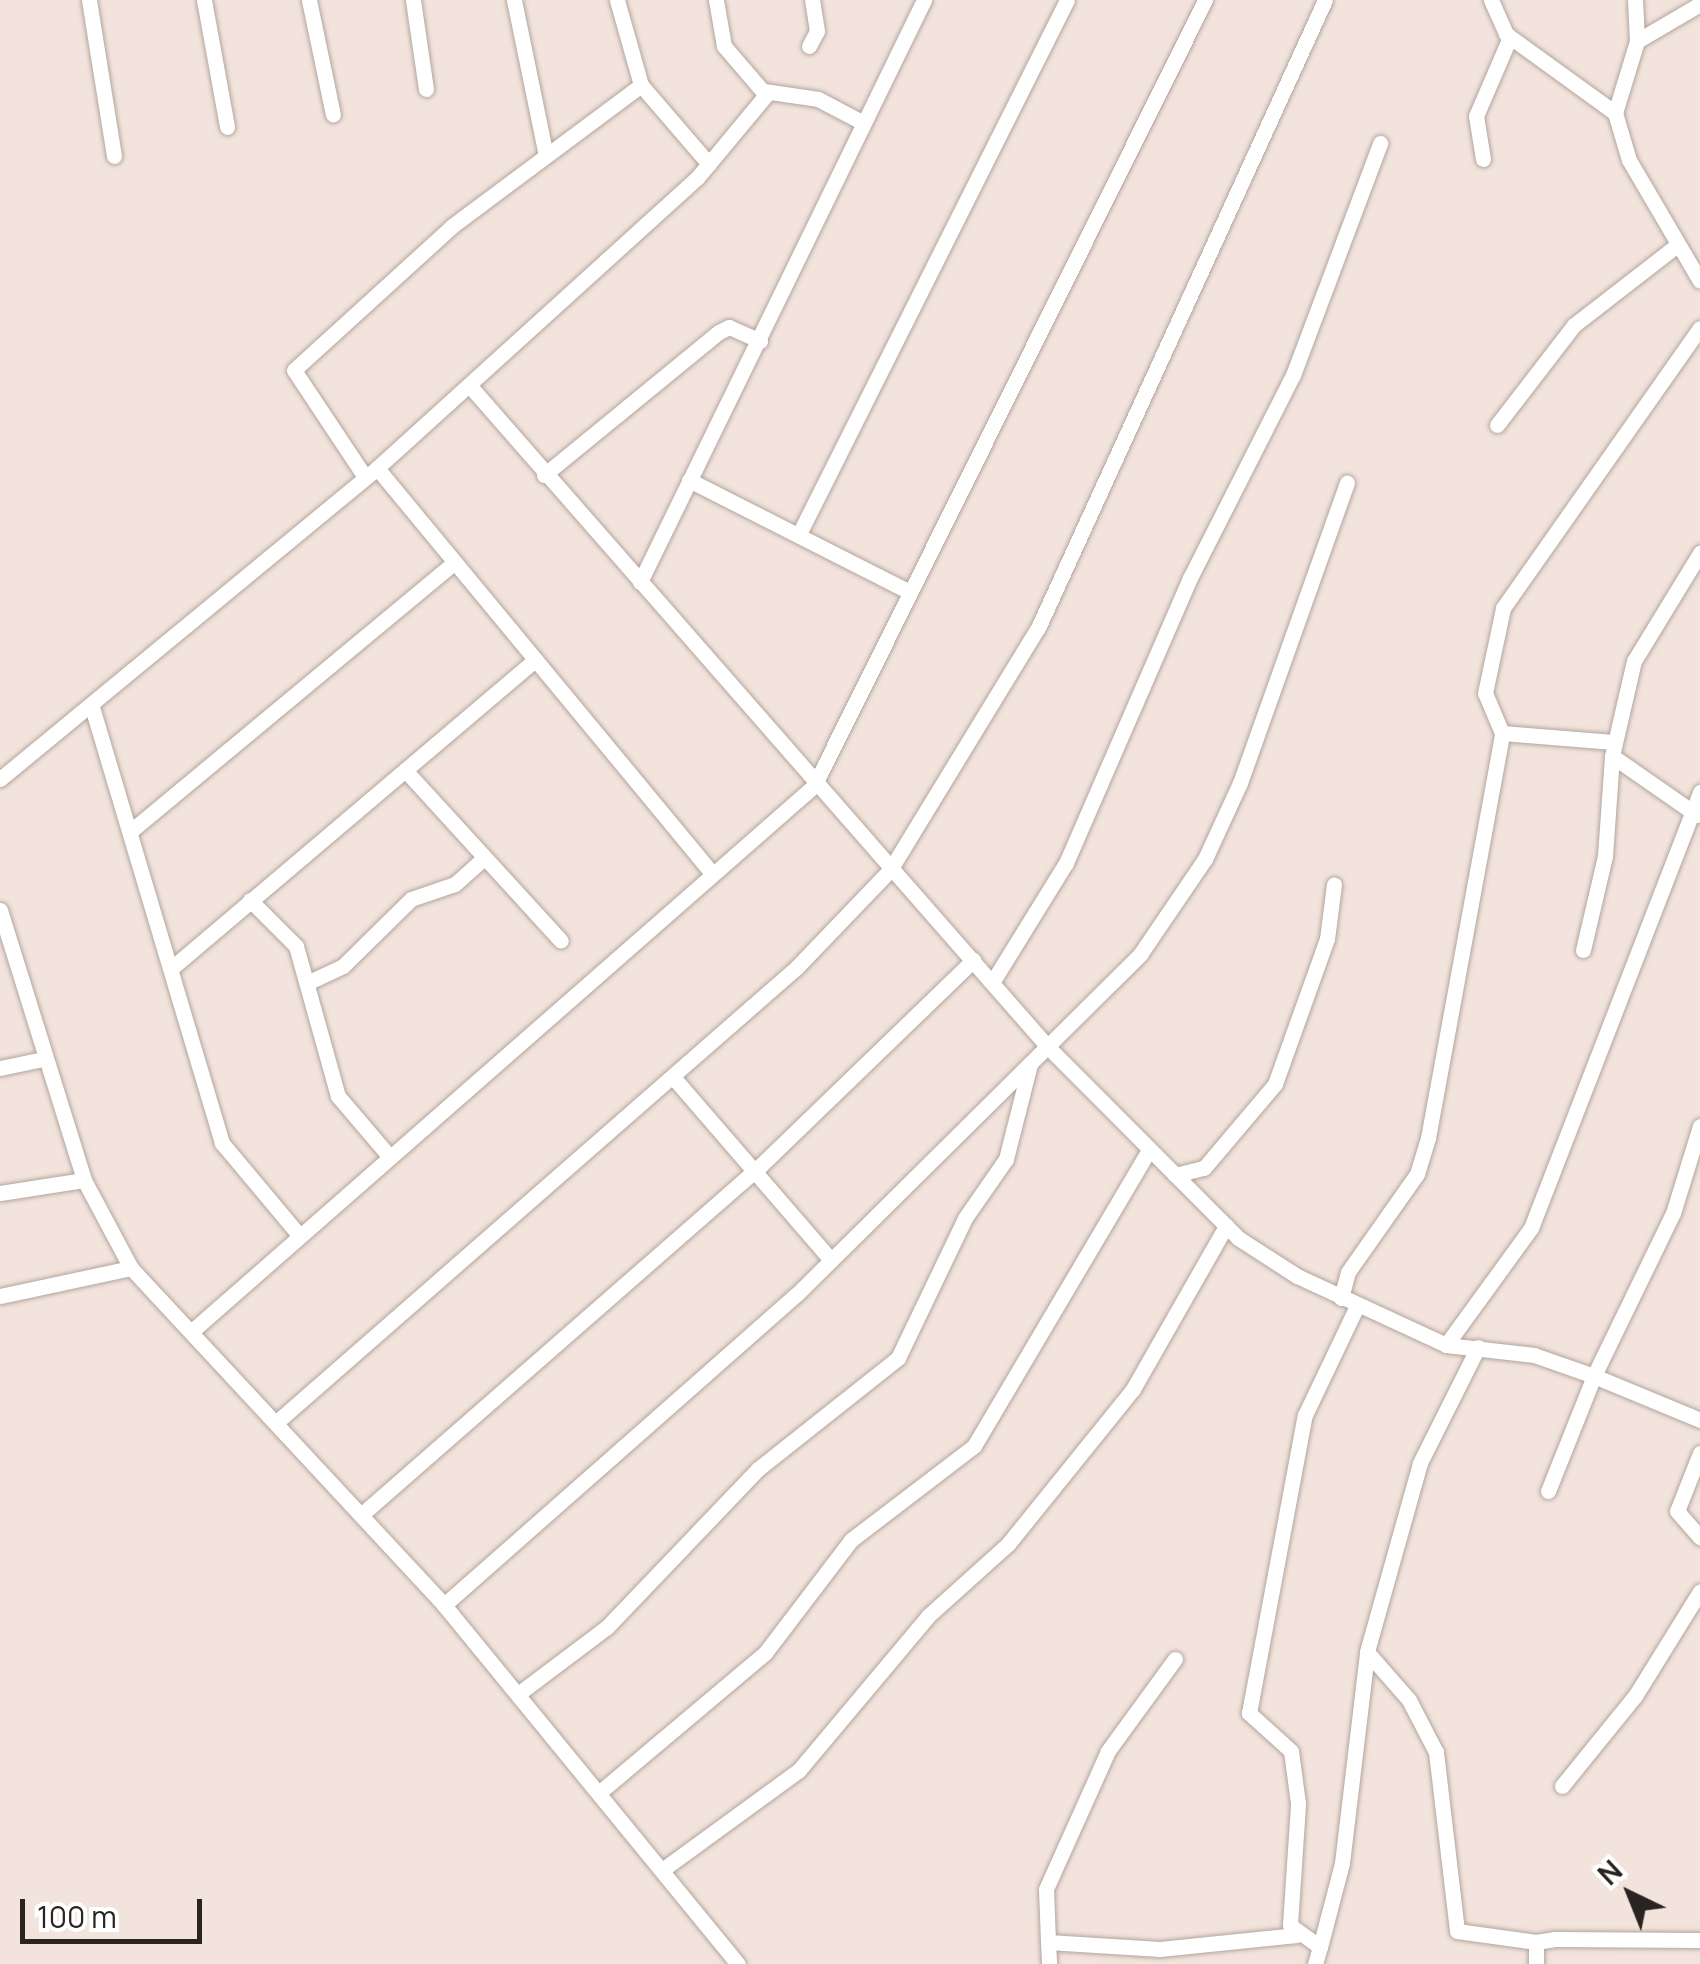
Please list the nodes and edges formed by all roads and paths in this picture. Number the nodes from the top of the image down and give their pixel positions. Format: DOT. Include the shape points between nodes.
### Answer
graph roads {
  1 [pos="89,0"];
  2 [pos="204,0"];
  3 [pos="309,0"];
  4 [pos="413,0"];
  5 [pos="514,0"];
  6 [pos="617,0"];
  7 [pos="716,0"];
  8 [pos="812,0"];
  9 [pos="924,0"];
  10 [pos="1067,0"];
  11 [pos="1205,0"];
  12 [pos="1325,0"];
  13 [pos="1491,0"];
  14 [pos="1634,0"];
  15 [pos="1700,4"];
  16 [pos="1510,37"];
  17 [pos="1637,41"];
  18 [pos="808,46"];
  19 [pos="641,85"];
  20 [pos="426,89"];
  21 [pos="764,91"];
  22 [pos="1615,113"];
  23 [pos="333,115"];
  24 [pos="860,121"];
  25 [pos="227,127"];
  26 [pos="1380,143"];
  27 [pos="545,152"];
  28 [pos="114,156"];
  29 [pos="1483,159"];
  30 [pos="710,164"];
  31 [pos="1676,246"];
  32 [pos="1700,281"];
  33 [pos="1700,328"];
  34 [pos="760,341"];
  35 [pos="470,385"];
  36 [pos="1497,425"];
  37 [pos="371,473"];
  38 [pos="544,474"];
  39 [pos="689,480"];
  40 [pos="1347,482"];
  41 [pos="799,534"];
  42 [pos="1700,553"];
  43 [pos="452,564"];
  44 [pos="640,582"];
  45 [pos="908,591"];
  46 [pos="534,661"];
  47 [pos="92,706"];
  48 [pos="1502,733"];
  49 [pos="1613,749"];
  50 [pos="405,770"];
  51 [pos="0,779"];
  52 [pos="814,786"];
  53 [pos="1700,792"];
  54 [pos="1696,814"];
  55 [pos="132,830"];
  56 [pos="483,859"];
  57 [pos="890,870"];
  58 [pos="711,872"];
  59 [pos="1334,884"];
  60 [pos="250,900"];
  61 [pos="0,910"];
  62 [pos="560,941"];
  63 [pos="1583,950"];
  64 [pos="973,960"];
  65 [pos="6,963"];
  66 [pos="174,966"];
  67 [pos="311,981"];
  68 [pos="994,981"];
  69 [pos="1047,1046"];
  70 [pos="43,1060"];
  71 [pos="1030,1064"];
  72 [pos="0,1068"];
  73 [pos="672,1077"];
  74 [pos="1700,1126"];
  75 [pos="1149,1150"];
  76 [pos="390,1157"];
  77 [pos="759,1167"];
  78 [pos="1174,1175"];
  79 [pos="84,1180"];
  80 [pos="0,1192"];
  81 [pos="1226,1226"];
  82 [pos="299,1235"];
  83 [pos="831,1260"];
  84 [pos="130,1268"];
  85 [pos="0,1296"];
  86 [pos="1341,1298"];
  87 [pos="1357,1306"];
  88 [pos="192,1331"];
  89 [pos="1446,1345"];
  90 [pos="1478,1347"];
  91 [pos="1594,1376"];
  92 [pos="279,1420"];
  93 [pos="1700,1420"];
  94 [pos="1700,1453"];
  95 [pos="1548,1491"];
  96 [pos="361,1515"];
  97 [pos="1700,1538"];
  98 [pos="1700,1591"];
  99 [pos="444,1605"];
  100 [pos="1367,1652"];
  101 [pos="1175,1658"];
  102 [pos="518,1694"];
  103 [pos="1562,1786"];
  104 [pos="600,1791"];
  105 [pos="662,1870"];
  106 [pos="1296,1936"];
  107 [pos="1700,1940"];
  108 [pos="1048,1942"];
  109 [pos="1536,1942"];
  110 [pos="1320,1947"];
  111 [pos="738,1964"];
  112 [pos="1048,1964"];
  113 [pos="1315,1964"];
  114 [pos="1536,1964"];
  1 -- 28 [label="street"];
  2 -- 25 [label="street"];
  3 -- 23 [label="street"];
  4 -- 20 [label="street"];
  5 -- 27 [label="street"];
  6 -- 19 [label="street"];
  7 -- 21 [label="street" via="724,46"];
  8 -- 18 [label="street" via="817,31"];
  9 -- 24 [label="street"];
  10 -- 41 [label="street"];
  11 -- 45 [label="street"];
  12 -- 57 [label="street" via="1038,628"];
  13 -- 16 [label="street"];
  14 -- 17 [label="street"];
  15 -- 17 [label="street"];
  16 -- 22 [label="street"];
  16 -- 29 [label="street" via="1476,116"];
  17 -- 22 [label="street"];
  19 -- 27 [label="street"];
  19 -- 30 [label="street"];
  21 -- 24 [label="street" via="818,99"];
  21 -- 30 [label="street"];
  22 -- 31 [label="street" via="1629,160"];
  24 -- 34 [label="street"];
  26 -- 68 [label="street" via="1293,375 1190,578 1066,863"];
  27 -- 37 [label="street" via="294,370"];
  30 -- 35 [label="street" via="637,241 499,349"];
  31 -- 32 [label="street"];
  31 -- 36 [label="street" via="1574,325"];
  33 -- 48 [label="street" via="1607,470 1509,594 1485,693"];
  34 -- 38 [label="street" via="729,327 719,332"];
  34 -- 39 [label="street"];
  35 -- 37 [label="street"];
  35 -- 38 [label="street"];
  37 -- 43 [label="street"];
  37 -- 47 [label="street"];
  38 -- 44 [label="street"];
  39 -- 41 [label="street"];
  39 -- 44 [label="street"];
  40 -- 69 [label="street" via="1205,859 1141,953"];
  41 -- 45 [label="street"];
  42 -- 49 [label="street" via="1634,661"];
  43 -- 46 [label="street"];
  43 -- 55 [label="street"];
  44 -- 52 [label="street"];
  45 -- 52 [label="street"];
  46 -- 50 [label="street"];
  46 -- 58 [label="street"];
  47 -- 51 [label="street"];
  47 -- 55 [label="street"];
  48 -- 49 [label="street"];
  48 -- 86 [label="street" via="1428,1138 1417,1174 1348,1272"];
  49 -- 54 [label="street"];
  49 -- 63 [label="street" via="1605,856"];
  50 -- 56 [label="street"];
  50 -- 60 [label="street"];
  52 -- 57 [label="street"];
  52 -- 58 [label="street"];
  53 -- 54 [label="street"];
  54 -- 89 [label="street" via="1531,1228"];
  55 -- 66 [label="street"];
  56 -- 62 [label="street"];
  56 -- 67 [label="street" via="455,884 411,898 343,966"];
  57 -- 64 [label="street"];
  57 -- 73 [label="street"];
  58 -- 76 [label="street"];
  59 -- 78 [label="street" via="1327,938 1275,1084 1204,1168"];
  60 -- 66 [label="street"];
  60 -- 67 [label="street" via="296,946"];
  61 -- 65 [label="street"];
  64 -- 68 [label="street"];
  64 -- 77 [label="street"];
  65 -- 70 [label="street"];
  66 -- 82 [label="street" via="222,1142"];
  67 -- 76 [label="street" via="338,1096"];
  68 -- 69 [label="street"];
  69 -- 71 [label="street"];
  69 -- 75 [label="street"];
  70 -- 72 [label="street"];
  70 -- 79 [label="street"];
  71 -- 83 [label="street"];
  71 -- 102 [label="street" via="1004,1163 965,1218 898,1358 758,1469 607,1626"];
  73 -- 77 [label="street"];
  73 -- 92 [label="street"];
  74 -- 91 [label="street" via="1673,1213"];
  75 -- 78 [label="street"];
  75 -- 104 [label="street" via="974,1446 851,1540 765,1654"];
  76 -- 82 [label="street"];
  77 -- 83 [label="street"];
  77 -- 96 [label="street"];
  78 -- 81 [label="street"];
  79 -- 80 [label="street"];
  79 -- 84 [label="street"];
  81 -- 86 [label="street"];
  81 -- 105 [label="street" via="1133,1389 1008,1544 928,1616 800,1770"];
  82 -- 88 [label="street"];
  83 -- 99 [label="street"];
  84 -- 85 [label="street"];
  84 -- 88 [label="street"];
  86 -- 87 [label="street"];
  87 -- 89 [label="street"];
  87 -- 106 [label="street" via="1305,1415 1249,1713 1291,1751"];
  88 -- 92 [label="street"];
  89 -- 90 [label="street"];
  90 -- 91 [label="street"];
  90 -- 100 [label="street" via="1420,1463"];
  91 -- 93 [label="street"];
  91 -- 95 [label="street"];
  92 -- 96 [label="street"];
  94 -- 97 [label="street" via="1677,1505"];
  96 -- 99 [label="street"];
  98 -- 103 [label="street" via="1636,1696"];
  99 -- 102 [label="street"];
  100 -- 109 [label="street" via="1409,1700 1436,1752 1457,1931"];
  100 -- 110 [label="street" via="1342,1862"];
  101 -- 108 [label="street" via="1108,1751 1046,1889"];
  102 -- 104 [label="street"];
  104 -- 105 [label="street"];
  105 -- 111 [label="street"];
  106 -- 108 [label="street" via="1160,1949"];
  106 -- 110 [label="street"];
  107 -- 109 [label="street"];
  108 -- 112 [label="street"];
  109 -- 114 [label="street"];
  110 -- 113 [label="street"];
}
